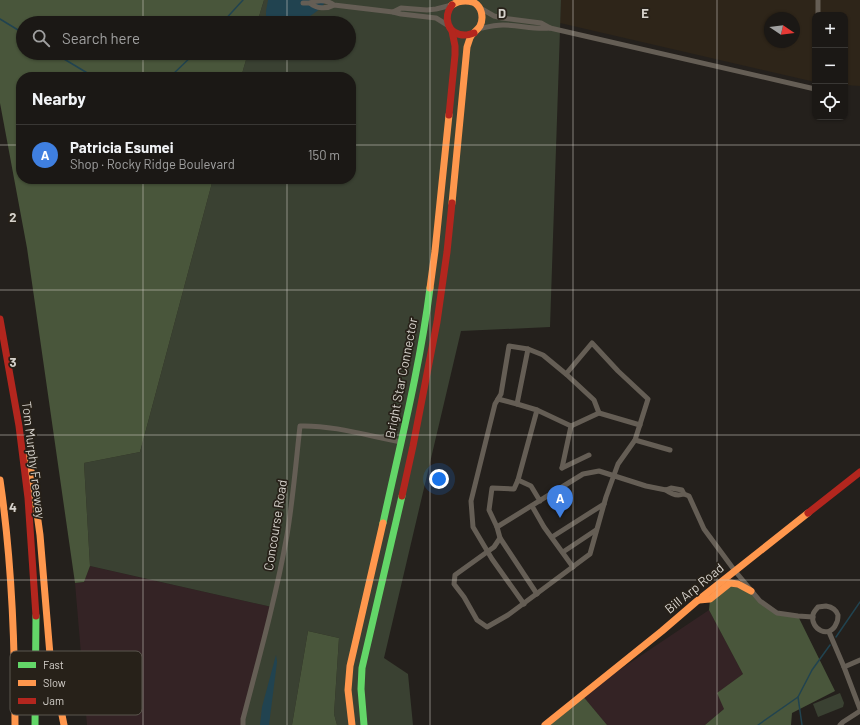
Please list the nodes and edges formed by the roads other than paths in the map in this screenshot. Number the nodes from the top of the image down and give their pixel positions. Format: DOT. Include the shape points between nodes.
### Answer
graph roads {
  1 [pos="818,0"];
  2 [pos="455,2"];
  3 [pos="303,3"];
  4 [pos="478,4"];
  5 [pos="393,12"];
  6 [pos="818,12"];
  7 [pos="550,28"];
  8 [pos="450,29"];
  9 [pos="476,31"];
  10 [pos="812,88"];
  11 [pos="0,319"];
  12 [pos="528,349"];
  13 [pos="566,374"];
  14 [pos="498,399"];
  15 [pos="518,404"];
  16 [pos="536,410"];
  17 [pos="599,413"];
  18 [pos="640,425"];
  19 [pos="19,426"];
  20 [pos="571,426"];
  21 [pos="635,440"];
  22 [pos="401,442"];
  23 [pos="670,450"];
  24 [pos="588,455"];
  25 [pos="860,472"];
  26 [pos="614,476"];
  27 [pos="0,480"];
  28 [pos="518,480"];
  29 [pos="540,501"];
  30 [pos="604,504"];
  31 [pos="532,506"];
  32 [pos="497,527"];
  33 [pos="596,530"];
  34 [pos="552,537"];
  35 [pos="500,538"];
  36 [pos="488,551"];
  37 [pos="563,552"];
  38 [pos="573,567"];
  39 [pos="735,571"];
  40 [pos="751,591"];
  41 [pos="537,594"];
  42 [pos="697,601"];
  43 [pos="524,604"];
  44 [pos="813,617"];
  45 [pos="828,632"];
  46 [pos="15,651"];
  47 [pos="36,651"];
  48 [pos="50,651"];
  49 [pos="860,660"];
  50 [pos="844,667"];
  51 [pos="860,710"];
  52 [pos="15,715"];
  53 [pos="35,715"];
  54 [pos="62,715"];
  55 [pos="15,725"];
  56 [pos="35,725"];
  57 [pos="64,725"];
  58 [pos="243,725"];
  59 [pos="352,725"];
  60 [pos="364,725"];
  61 [pos="545,725"];
  62 [pos="840,725"];
  1 -- 6 [label="street"];
  2 -- 4 [label="main road" via="467,0"];
  2 -- 5 [label="street" via="436,9 401,8"];
  2 -- 8 [label="main road" via="447,15"];
  3 -- 5 [label="street" via="329,1 334,5"];
  4 -- 7 [label="street" via="494,16 541,23"];
  4 -- 9 [label="main road" via="482,17"];
  5 -- 8 [label="street" via="436,18"];
  7 -- 9 [label="street" via="501,25"];
  7 -- 10 [label="street"];
  8 -- 9 [label="main road" via="462,36"];
  8 -- 22 [label="main road, Bright Star Connector" via="455,55 431,284 415,380"];
  9 -- 60 [label="main road, Bright Star Connector" via="470,39 466,55 447,252 437,322 413,446 362,668 360,689"];
  11 -- 19 [label="main road, Tom Murphy Freeway"];
  12 -- 13 [label="street" via="543,355"];
  12 -- 14 [label="street" via="509,346"];
  12 -- 15 [label="street"];
  13 -- 17 [label="street" via="594,400"];
  13 -- 18 [label="street" via="592,343 648,400"];
  14 -- 15 [label="street"];
  14 -- 36 [label="street" via="471,502 474,527"];
  15 -- 16 [label="street"];
  16 -- 20 [label="street"];
  16 -- 28 [label="street"];
  17 -- 18 [label="street"];
  17 -- 20 [label="street"];
  18 -- 21 [label="street"];
  19 -- 47 [label="main road, Tom Murphy Freeway" via="28,498"];
  19 -- 48 [label="main road" via="28,449 32,474"];
  20 -- 24 [label="street" via="562,468"];
  21 -- 23 [label="street"];
  21 -- 26 [label="street" via="618,464"];
  22 -- 58 [label="street, Concourse Road" via="335,429 300,426 286,542"];
  22 -- 59 [label="main road, Bright Star Connector" via="350,666 348,690"];
  25 -- 39 [label="main road, Bill Arp Road"];
  26 -- 29 [label="street" via="599,471 583,474"];
  26 -- 30 [label="street"];
  26 -- 39 [label="street" via="689,496 704,529"];
  27 -- 46 [label="main road" via="7,531"];
  28 -- 29 [label="street" via="531,486"];
  28 -- 32 [label="street" via="514,489 492,488 489,510"];
  29 -- 31 [label="street"];
  30 -- 33 [label="street"];
  30 -- 34 [label="street"];
  31 -- 32 [label="street"];
  31 -- 34 [label="street"];
  32 -- 35 [label="street"];
  33 -- 37 [label="street"];
  33 -- 38 [label="street" via="590,554"];
  34 -- 37 [label="street"];
  35 -- 36 [label="street"];
  35 -- 41 [label="street"];
  36 -- 43 [label="street"];
  36 -- 43 [label="street" via="455,575 454,584 477,620 487,627"];
  37 -- 38 [label="street"];
  38 -- 41 [label="street"];
  39 -- 40 [label="street"];
  39 -- 42 [label="main road, Bill Arp Road"];
  40 -- 42 [label="main road" via="738,584 730,584 710,598"];
  40 -- 44 [label="street" via="777,613"];
  41 -- 43 [label="street"];
  42 -- 61 [label="main road, Bill Arp Road"];
  44 -- 45 [label="street" via="818,629"];
  44 -- 45 [label="street" via="818,607 832,606 838,616 837,623"];
  45 -- 50 [label="street"];
  49 -- 50 [label="street"];
  50 -- 51 [label="street"];
  51 -- 62 [label="street"];
  52 -- 55 [label="main road"];
  53 -- 56 [label="main road, Tom Murphy Freeway"];
  54 -- 57 [label="main road"];
}
